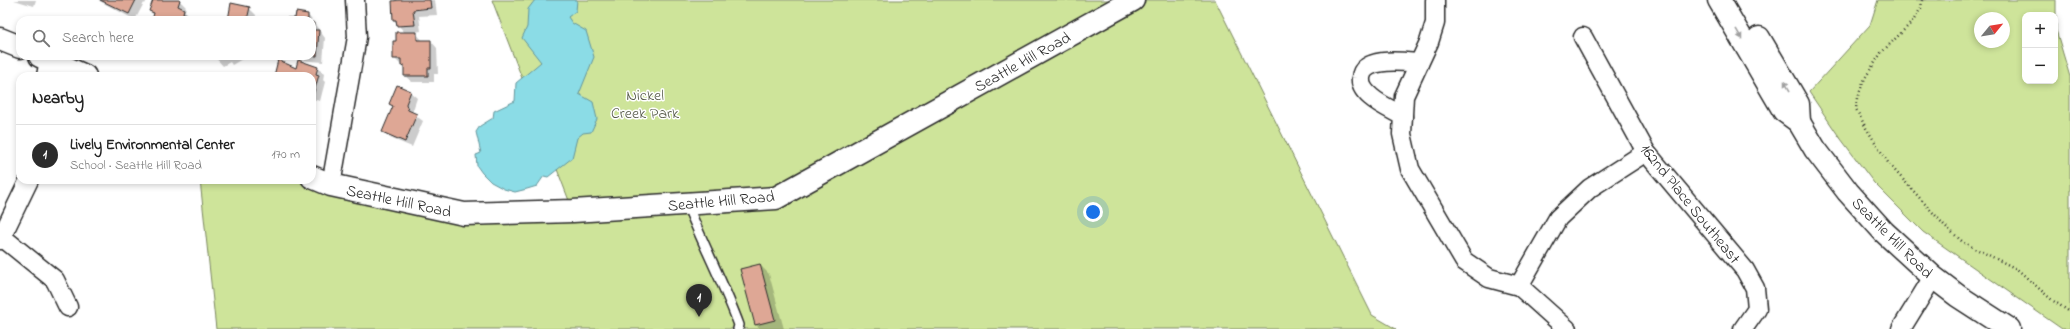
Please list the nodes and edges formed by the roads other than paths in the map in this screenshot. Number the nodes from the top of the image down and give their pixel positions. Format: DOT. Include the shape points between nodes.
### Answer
graph roads {
  1 [pos="355,0"];
  2 [pos="1133,0"];
  3 [pos="1435,0"];
  4 [pos="1720,0"];
  5 [pos="1737,0"];
  6 [pos="1583,37"];
  7 [pos="0,39"];
  8 [pos="16,46"];
  9 [pos="1419,63"];
  10 [pos="45,64"];
  11 [pos="72,72"];
  12 [pos="1403,116"];
  13 [pos="1799,122"];
  14 [pos="1646,152"];
  15 [pos="321,181"];
  16 [pos="27,184"];
  17 [pos="687,204"];
  18 [pos="1,238"];
  19 [pos="1933,277"];
  20 [pos="1519,286"];
  21 [pos="68,307"];
  22 [pos="738,329"];
  23 [pos="1567,329"];
  24 [pos="1743,329"];
  25 [pos="1901,329"];
  26 [pos="2009,329"];
  1 -- 15 [label="street" via="357,37"];
  2 -- 17 [label="street, Seattle Hill Road" via="776,198"];
  3 -- 9 [label="street" via="1435,22"];
  4 -- 13 [label="street, Seattle Hill Road, one-way" via="1784,111"];
  13 -- 5 [label="street, Seattle Hill Road, one-way" via="1798,104"];
  6 -- 14 [label="street, 162nd Place Southeast"];
  7 -- 8 [label="street"];
  9 -- 12 [label="street" via="1404,96"];
  9 -- 12 [label="street" via="1382,62 1371,65 1362,72 1362,86 1370,96"];
  10 -- 11 [label="street"];
  12 -- 20 [label="street" via="1402,134 1410,169 1464,261 1489,278"];
  13 -- 19 [label="street, Seattle Hill Road" via="1815,149 1848,192 1884,232"];
  14 -- 20 [label="street" via="1590,188 1558,218"];
  14 -- 24 [label="street, 162nd Place Southeast" via="1745,270 1755,288 1757,309"];
  15 -- 17 [label="street, Seattle Hill Road" via="464,214"];
  16 -- 18 [label="street"];
  17 -- 22 [label="lane" via="730,301 739,325"];
  18 -- 21 [label="street" via="55,280"];
  19 -- 25 [label="street"];
  19 -- 26 [label="street, Seattle Hill Road"];
  20 -- 23 [label="street"];
}
